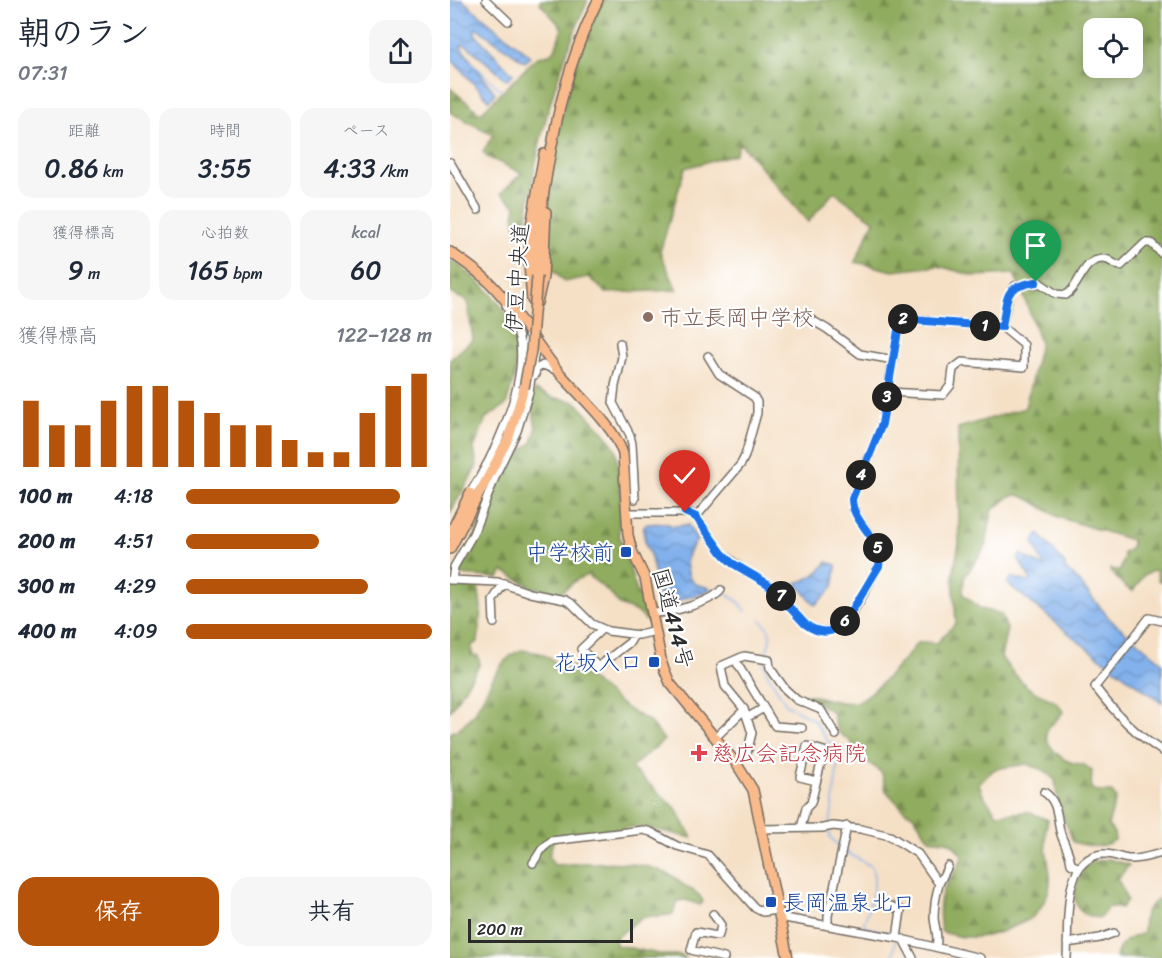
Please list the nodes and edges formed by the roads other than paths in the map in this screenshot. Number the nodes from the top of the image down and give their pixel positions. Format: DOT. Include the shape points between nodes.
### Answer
graph roads {
  1 [pos="486,0"];
  2 [pos="596,0"];
  3 [pos="508,21"];
  4 [pos="552,136"];
  5 [pos="450,162"];
  6 [pos="478,210"];
  7 [pos="450,252"];
  8 [pos="1162,254"];
  9 [pos="504,298"];
  10 [pos="514,313"];
  11 [pos="531,314"];
  12 [pos="805,316"];
  13 [pos="1002,327"];
  14 [pos="529,333"];
  15 [pos="535,341"];
  16 [pos="620,343"];
  17 [pos="708,356"];
  18 [pos="894,360"];
  19 [pos="559,371"];
  20 [pos="523,388"];
  21 [pos="888,392"];
  22 [pos="498,470"];
  23 [pos="470,493"];
  24 [pos="635,499"];
  25 [pos="627,513"];
  26 [pos="696,517"];
  27 [pos="450,523"];
  28 [pos="452,539"];
  29 [pos="450,549"];
  30 [pos="451,580"];
  31 [pos="504,583"];
  32 [pos="721,590"];
  33 [pos="653,613"];
  34 [pos="1162,621"];
  35 [pos="494,622"];
  36 [pos="602,629"];
  37 [pos="656,631"];
  38 [pos="634,635"];
  39 [pos="735,660"];
  40 [pos="764,708"];
  41 [pos="746,714"];
  42 [pos="802,728"];
  43 [pos="836,735"];
  44 [pos="716,737"];
  45 [pos="1162,751"];
  46 [pos="736,763"];
  47 [pos="816,781"];
  48 [pos="1044,792"];
  49 [pos="847,826"];
  50 [pos="801,828"];
  51 [pos="760,829"];
  52 [pos="1162,853"];
  53 [pos="533,863"];
  54 [pos="948,866"];
  55 [pos="1079,868"];
  56 [pos="939,884"];
  57 [pos="885,904"];
  58 [pos="778,913"];
  59 [pos="713,914"];
  60 [pos="828,926"];
  61 [pos="1114,933"];
  62 [pos="900,939"];
  63 [pos="1067,943"];
  64 [pos="936,947"];
  65 [pos="948,954"];
  66 [pos="724,958"];
  67 [pos="788,958"];
  68 [pos="913,958"];
  69 [pos="977,958"];
  70 [pos="1067,958"];
  1 -- 3 [label="street"];
  2 -- 4 [label="highway, 伊豆中央道" via="568,73"];
  4 -- 11 [label="highway" via="544,154 531,222"];
  4 -- 15 [label="highway"];
  4 -- 20 [label="highway, 伊豆中央道, bridge" via="540,213 531,351"];
  5 -- 6 [label="street"];
  7 -- 9 [label="highway, 国道414号"];
  8 -- 13 [label="street" via="1151,243 1145,243 1121,266 1108,259 1092,262 1066,295 1056,294 1040,283 1016,286 1009,294"];
  9 -- 10 [label="highway, 国道414号"];
  9 -- 20 [label="street" via="519,336"];
  10 -- 11 [label="highway"];
  10 -- 14 [label="highway, 国道414号"];
  11 -- 14 [label="highway"];
  12 -- 18 [label="street" via="860,354"];
  13 -- 18 [label="street" via="900,319"];
  13 -- 21 [label="street" via="1024,345 1024,367 962,363 952,369 951,385 943,395"];
  14 -- 15 [label="highway, 国道414号"];
  14 -- 20 [label="street" via="521,373"];
  15 -- 19 [label="highway, 国道414号"];
  15 -- 20 [label="street"];
  16 -- 24 [label="street" via="622,357 613,403 633,444"];
  17 -- 26 [label="street" via="719,374 754,397 758,406 741,464"];
  18 -- 21 [label="street"];
  19 -- 20 [label="street" via="540,366"];
  19 -- 25 [label="highway, 国道414号" via="619,442"];
  20 -- 22 [label="street" via="517,431"];
  20 -- 23 [label="street"];
  20 -- 28 [label="highway, 伊豆中央道" via="509,437"];
  21 -- 26 [label="street" via="882,424 852,499 854,511 877,546 879,566 840,627 823,631 805,624 768,584 722,553"];
  22 -- 28 [label="highway"];
  22 -- 30 [label="street"];
  23 -- 27 [label="street"];
  23 -- 28 [label="highway"];
  25 -- 26 [label="street" via="685,512"];
  25 -- 33 [label="highway, 国道414号" via="632,551 645,578"];
  28 -- 29 [label="highway, 伊豆中央道"];
  30 -- 31 [label="street"];
  31 -- 35 [label="street" via="493,600"];
  31 -- 36 [label="street" via="568,602"];
  32 -- 33 [label="street" via="686,607"];
  33 -- 37 [label="highway, 国道414号"];
  34 -- 45 [label="street" via="1149,618 1095,687 1133,729"];
  36 -- 38 [label="street"];
  36 -- 38 [label="street" via="581,649 598,667"];
  37 -- 38 [label="street"];
  37 -- 44 [label="highway, 国道414号" via="670,683"];
  39 -- 40 [label="street"];
  39 -- 41 [label="street" via="721,666 722,675 727,690"];
  39 -- 43 [label="street" via="748,656 769,660 770,668 786,689 796,700 821,710"];
  40 -- 41 [label="street"];
  40 -- 42 [label="street" via="775,726"];
  41 -- 44 [label="street"];
  41 -- 46 [label="street" via="752,733 750,745"];
  44 -- 46 [label="highway, 国道414号"];
  46 -- 51 [label="highway, 国道414号" via="753,790"];
  47 -- 47 [label="street" via="800,777 807,746 824,751"];
  47 -- 50 [label="street"];
  48 -- 55 [label="street" via="1059,816 1071,864"];
  49 -- 50 [label="street"];
  49 -- 56 [label="street" via="890,836 912,849"];
  49 -- 60 [label="street"];
  50 -- 51 [label="street"];
  51 -- 58 [label="highway, 国道414号"];
  52 -- 55 [label="street" via="1131,860 1100,854 1085,860"];
  53 -- 58 [label="street" via="551,841 643,830 676,846 708,855 755,908"];
  54 -- 56 [label="street"];
  55 -- 63 [label="street" via="1067,913"];
  56 -- 64 [label="street" via="934,908"];
  57 -- 62 [label="street" via="901,910"];
  58 -- 60 [label="street"];
  58 -- 67 [label="highway, 国道414号"];
  59 -- 66 [label="street" via="721,925 719,935 696,932 691,950"];
  60 -- 62 [label="street"];
  61 -- 63 [label="street"];
  62 -- 64 [label="street"];
  62 -- 68 [label="street"];
  63 -- 70 [label="street"];
  64 -- 65 [label="street"];
  65 -- 69 [label="street"];
}
